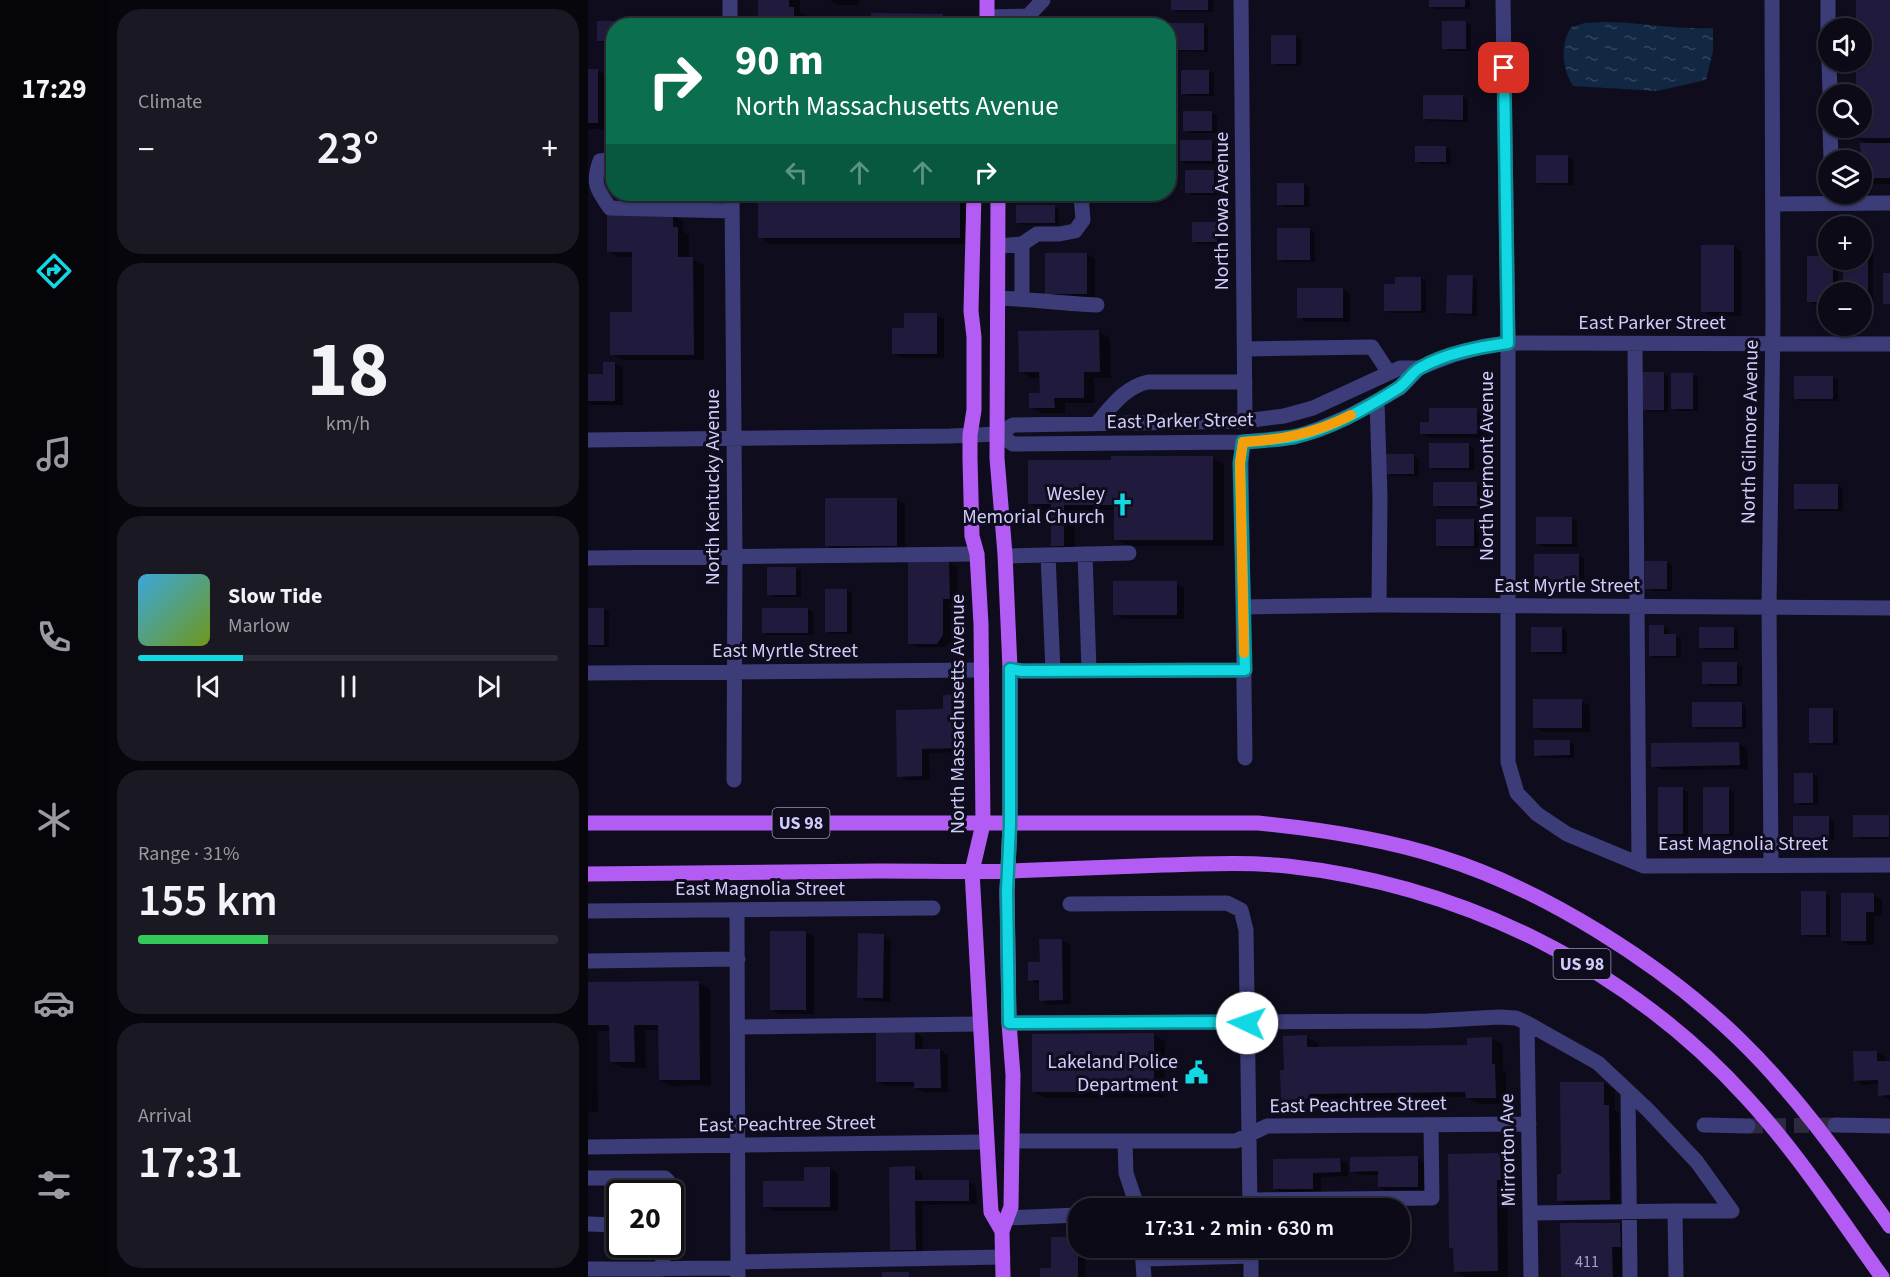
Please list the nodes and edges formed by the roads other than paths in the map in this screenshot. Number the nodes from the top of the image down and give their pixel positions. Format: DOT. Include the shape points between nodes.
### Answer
graph roads {
  1 [pos="730,0"];
  2 [pos="987,0"];
  3 [pos="1043,0"];
  4 [pos="1241,0"];
  5 [pos="1503,0"];
  6 [pos="1772,0"];
  7 [pos="1828,0"];
  8 [pos="730,18"];
  9 [pos="987,18"];
  10 [pos="1012,18"];
  11 [pos="1828,18"];
  12 [pos="606,160"];
  13 [pos="1818,200"];
  14 [pos="732,201"];
  15 [pos="974,201"];
  16 [pos="998,201"];
  17 [pos="1081,201"];
  18 [pos="1872,202"];
  19 [pos="1890,203"];
  20 [pos="1773,204"];
  21 [pos="732,211"];
  22 [pos="1023,244"];
  23 [pos="998,246"];
  24 [pos="998,298"];
  25 [pos="1023,299"];
  26 [pos="1097,305"];
  27 [pos="1508,343"];
  28 [pos="1635,344"];
  29 [pos="1772,344"];
  30 [pos="1890,344"];
  31 [pos="1245,349"];
  32 [pos="1419,368"];
  33 [pos="1389,373"];
  34 [pos="1245,382"];
  35 [pos="1377,401"];
  36 [pos="1245,421"];
  37 [pos="1097,423"];
  38 [pos="998,434"];
  39 [pos="970,435"];
  40 [pos="734,438"];
  41 [pos="588,440"];
  42 [pos="1243,442"];
  43 [pos="1129,553"];
  44 [pos="977,554"];
  45 [pos="1085,554"];
  46 [pos="735,555"];
  47 [pos="1048,555"];
  48 [pos="1005,556"];
  49 [pos="588,558"];
  50 [pos="1379,605"];
  51 [pos="1244,607"];
  52 [pos="1508,607"];
  53 [pos="1636,607"];
  54 [pos="1769,608"];
  55 [pos="1890,608"];
  56 [pos="1010,669"];
  57 [pos="982,670"];
  58 [pos="1089,670"];
  59 [pos="1245,670"];
  60 [pos="1053,671"];
  61 [pos="588,673"];
  62 [pos="735,673"];
  63 [pos="1245,758"];
  64 [pos="735,780"];
  65 [pos="588,823"];
  66 [pos="982,824"];
  67 [pos="1010,824"];
  68 [pos="1567,834"];
  69 [pos="1639,864"];
  70 [pos="1771,864"];
  71 [pos="1890,865"];
  72 [pos="972,871"];
  73 [pos="1009,871"];
  74 [pos="588,874"];
  75 [pos="1070,904"];
  76 [pos="933,908"];
  77 [pos="737,910"];
  78 [pos="588,911"];
  79 [pos="738,958"];
  80 [pos="588,961"];
  81 [pos="1009,1023"];
  82 [pos="1247,1023"];
  83 [pos="1527,1023"];
  84 [pos="980,1024"];
  85 [pos="738,1027"];
  86 [pos="1628,1091"];
  87 [pos="1528,1124"];
  88 [pos="1431,1125"];
  89 [pos="1704,1125"];
  90 [pos="1835,1125"];
  91 [pos="1748,1126"];
  92 [pos="1890,1126"];
  93 [pos="1249,1134"];
  94 [pos="1012,1141"];
  95 [pos="1125,1141"];
  96 [pos="986,1142"];
  97 [pos="738,1145"];
  98 [pos="588,1147"];
  99 [pos="588,1178"];
  100 [pos="667,1180"];
  101 [pos="1134,1198"];
  102 [pos="1250,1198"];
  103 [pos="1410,1199"];
  104 [pos="1675,1211"];
  105 [pos="1630,1212"];
  106 [pos="1530,1213"];
  107 [pos="1068,1216"];
  108 [pos="588,1224"];
  109 [pos="1005,1224"];
  110 [pos="606,1225"];
  111 [pos="1890,1226"];
  112 [pos="1003,1257"];
  113 [pos="663,1258"];
  114 [pos="1143,1258"];
  115 [pos="1251,1258"];
  116 [pos="588,1269"];
  117 [pos="662,1269"];
  118 [pos="738,1269"];
  119 [pos="1003,1277"];
  120 [pos="1144,1277"];
  121 [pos="1251,1277"];
  122 [pos="1531,1277"];
  123 [pos="1630,1277"];
  124 [pos="1676,1277"];
  125 [pos="1882,1277"];
  1 -- 8 [label="street"];
  2 -- 9 [label="main road"];
  3 -- 10 [label="street" via="1028,16"];
  4 -- 31 [label="street, North Iowa Avenue"];
  5 -- 27 [label="street, North Vermont Avenue"];
  6 -- 20 [label="street, North Gilmore Avenue"];
  7 -- 11 [label="street"];
  12 -- 21 [label="street" via="600,161 595,175 597,190 610,208"];
  13 -- 20 [label="street"];
  14 -- 21 [label="street, North Kentucky Avenue"];
  15 -- 39 [label="main road, North Massachusetts Avenue" via="974,410"];
  16 -- 23 [label="main road, North Massachusetts Avenue"];
  17 -- 22 [label="street" via="1083,220 1075,231 1037,234"];
  18 -- 19 [label="street"];
  20 -- 29 [label="street, North Gilmore Avenue"];
  21 -- 40 [label="street, North Kentucky Avenue"];
  22 -- 23 [label="street"];
  22 -- 25 [label="street"];
  23 -- 24 [label="main road, North Massachusetts Avenue"];
  24 -- 25 [label="street"];
  24 -- 38 [label="main road, North Massachusetts Avenue"];
  25 -- 26 [label="street"];
  27 -- 28 [label="street, East Parker Street"];
  27 -- 32 [label="street, East Parker Street" via="1485,346"];
  27 -- 52 [label="street, North Vermont Avenue"];
  28 -- 29 [label="street, East Parker Street"];
  28 -- 53 [label="street"];
  29 -- 30 [label="street, East Parker Street"];
  29 -- 54 [label="street, North Gilmore Avenue"];
  31 -- 33 [label="street" via="1372,347"];
  31 -- 34 [label="street, North Iowa Avenue"];
  32 -- 33 [label="street, East Parker Street" via="1400,368"];
  32 -- 35 [label="street, East Parker Street" via="1400,388"];
  33 -- 36 [label="street, East Parker Street" via="1313,408"];
  34 -- 36 [label="street, North Iowa Avenue"];
  34 -- 37 [label="street" via="1135,385"];
  35 -- 42 [label="street, East Parker Street" via="1294,437"];
  35 -- 50 [label="street"];
  36 -- 37 [label="street, East Parker Street"];
  37 -- 38 [label="street, East Parker Street" via="1013,425"];
  38 -- 39 [label="street, East Parker Street"];
  38 -- 42 [label="street, East Parker Street" via="1013,444"];
  38 -- 48 [label="main road, North Massachusetts Avenue"];
  39 -- 40 [label="street, East Parker Street"];
  39 -- 44 [label="main road, North Massachusetts Avenue" via="972,536"];
  40 -- 41 [label="street, East Parker Street"];
  40 -- 46 [label="street, North Kentucky Avenue"];
  42 -- 51 [label="street" via="1240,463"];
  43 -- 45 [label="street"];
  44 -- 46 [label="street"];
  44 -- 57 [label="main road, North Massachusetts Avenue"];
  45 -- 47 [label="street"];
  45 -- 58 [label="street"];
  46 -- 49 [label="street"];
  46 -- 62 [label="street, North Kentucky Avenue"];
  47 -- 48 [label="street"];
  47 -- 60 [label="street"];
  48 -- 56 [label="main road, North Massachusetts Avenue"];
  50 -- 51 [label="street, East Myrtle Street"];
  50 -- 52 [label="street, East Myrtle Street"];
  51 -- 59 [label="street"];
  52 -- 53 [label="street, East Myrtle Street"];
  52 -- 68 [label="street, North Vermont Avenue" via="1508,762 1517,792 1537,814"];
  53 -- 54 [label="street, East Myrtle Street"];
  53 -- 69 [label="street"];
  54 -- 55 [label="street, East Myrtle Street"];
  54 -- 70 [label="street, North Gilmore Avenue"];
  56 -- 60 [label="street"];
  56 -- 67 [label="main road, North Massachusetts Avenue"];
  57 -- 62 [label="street, East Myrtle Street"];
  57 -- 66 [label="main road, North Massachusetts Avenue"];
  58 -- 59 [label="street"];
  58 -- 60 [label="street"];
  59 -- 63 [label="street"];
  61 -- 62 [label="street, East Myrtle Street"];
  62 -- 64 [label="street, North Kentucky Avenue"];
  65 -- 66 [label="main road, US 98"];
  66 -- 67 [label="main road, US 98"];
  66 -- 72 [label="main road, North Massachusetts Avenue"];
  67 -- 73 [label="main road, North Massachusetts Avenue"];
  67 -- 111 [label="main road, US 98" via="1258,823 1396,845 1491,875 1545,902 1647,964 1739,1039 1816,1124"];
  68 -- 69 [label="street, East Magnolia Street"];
  69 -- 70 [label="street, East Magnolia Street"];
  70 -- 71 [label="street, East Magnolia Street"];
  72 -- 73 [label="main road, US 98"];
  72 -- 74 [label="main road, US 98"];
  72 -- 84 [label="main road, North Massachusetts Avenue"];
  73 -- 81 [label="main road, North Massachusetts Avenue"];
  73 -- 125 [label="main road, US 98" via="1230,863 1285,866 1393,885 1502,922 1604,976 1699,1050 1784,1141"];
  75 -- 82 [label="street" via="1227,903 1241,910 1246,930"];
  76 -- 77 [label="street, East Magnolia Street"];
  77 -- 78 [label="street, East Magnolia Street"];
  77 -- 79 [label="street"];
  79 -- 80 [label="street"];
  79 -- 85 [label="street"];
  81 -- 82 [label="street"];
  81 -- 94 [label="main road, North Massachusetts Avenue"];
  82 -- 83 [label="street" via="1428,1022 1499,1017"];
  82 -- 93 [label="street"];
  83 -- 86 [label="street" via="1598,1063"];
  83 -- 87 [label="street, Mirrorton Ave"];
  84 -- 85 [label="street"];
  84 -- 96 [label="main road, North Massachusetts Avenue"];
  85 -- 97 [label="street"];
  86 -- 104 [label="street" via="1697,1162 1732,1211"];
  86 -- 105 [label="street"];
  87 -- 88 [label="street, East Peachtree Street"];
  87 -- 106 [label="street, Mirrorton Ave"];
  88 -- 93 [label="street, East Peachtree Street" via="1267,1126"];
  88 -- 103 [label="street" via="1432,1198"];
  89 -- 91 [label="street"];
  90 -- 92 [label="street"];
  93 -- 95 [label="street, East Peachtree Street" via="1236,1141"];
  93 -- 102 [label="street"];
  94 -- 95 [label="street, East Peachtree Street"];
  94 -- 109 [label="main road, North Massachusetts Avenue" via="1011,1207"];
  95 -- 101 [label="street" via="1126,1173"];
  96 -- 97 [label="street, East Peachtree Street"];
  96 -- 109 [label="main road, North Massachusetts Avenue" via="991,1212"];
  97 -- 98 [label="street, East Peachtree Street"];
  97 -- 118 [label="street"];
  99 -- 100 [label="street"];
  104 -- 105 [label="street"];
  104 -- 124 [label="street"];
  105 -- 106 [label="street"];
  105 -- 123 [label="street"];
  106 -- 122 [label="street, Mirrorton Ave"];
  107 -- 109 [label="street"];
  108 -- 110 [label="street"];
  109 -- 112 [label="main road, North Massachusetts Avenue"];
  112 -- 118 [label="street"];
  112 -- 119 [label="main road, North Massachusetts Avenue"];
  113 -- 117 [label="street"];
  114 -- 120 [label="street"];
  115 -- 121 [label="street"];
  116 -- 117 [label="street"];
  117 -- 118 [label="street"];
}
